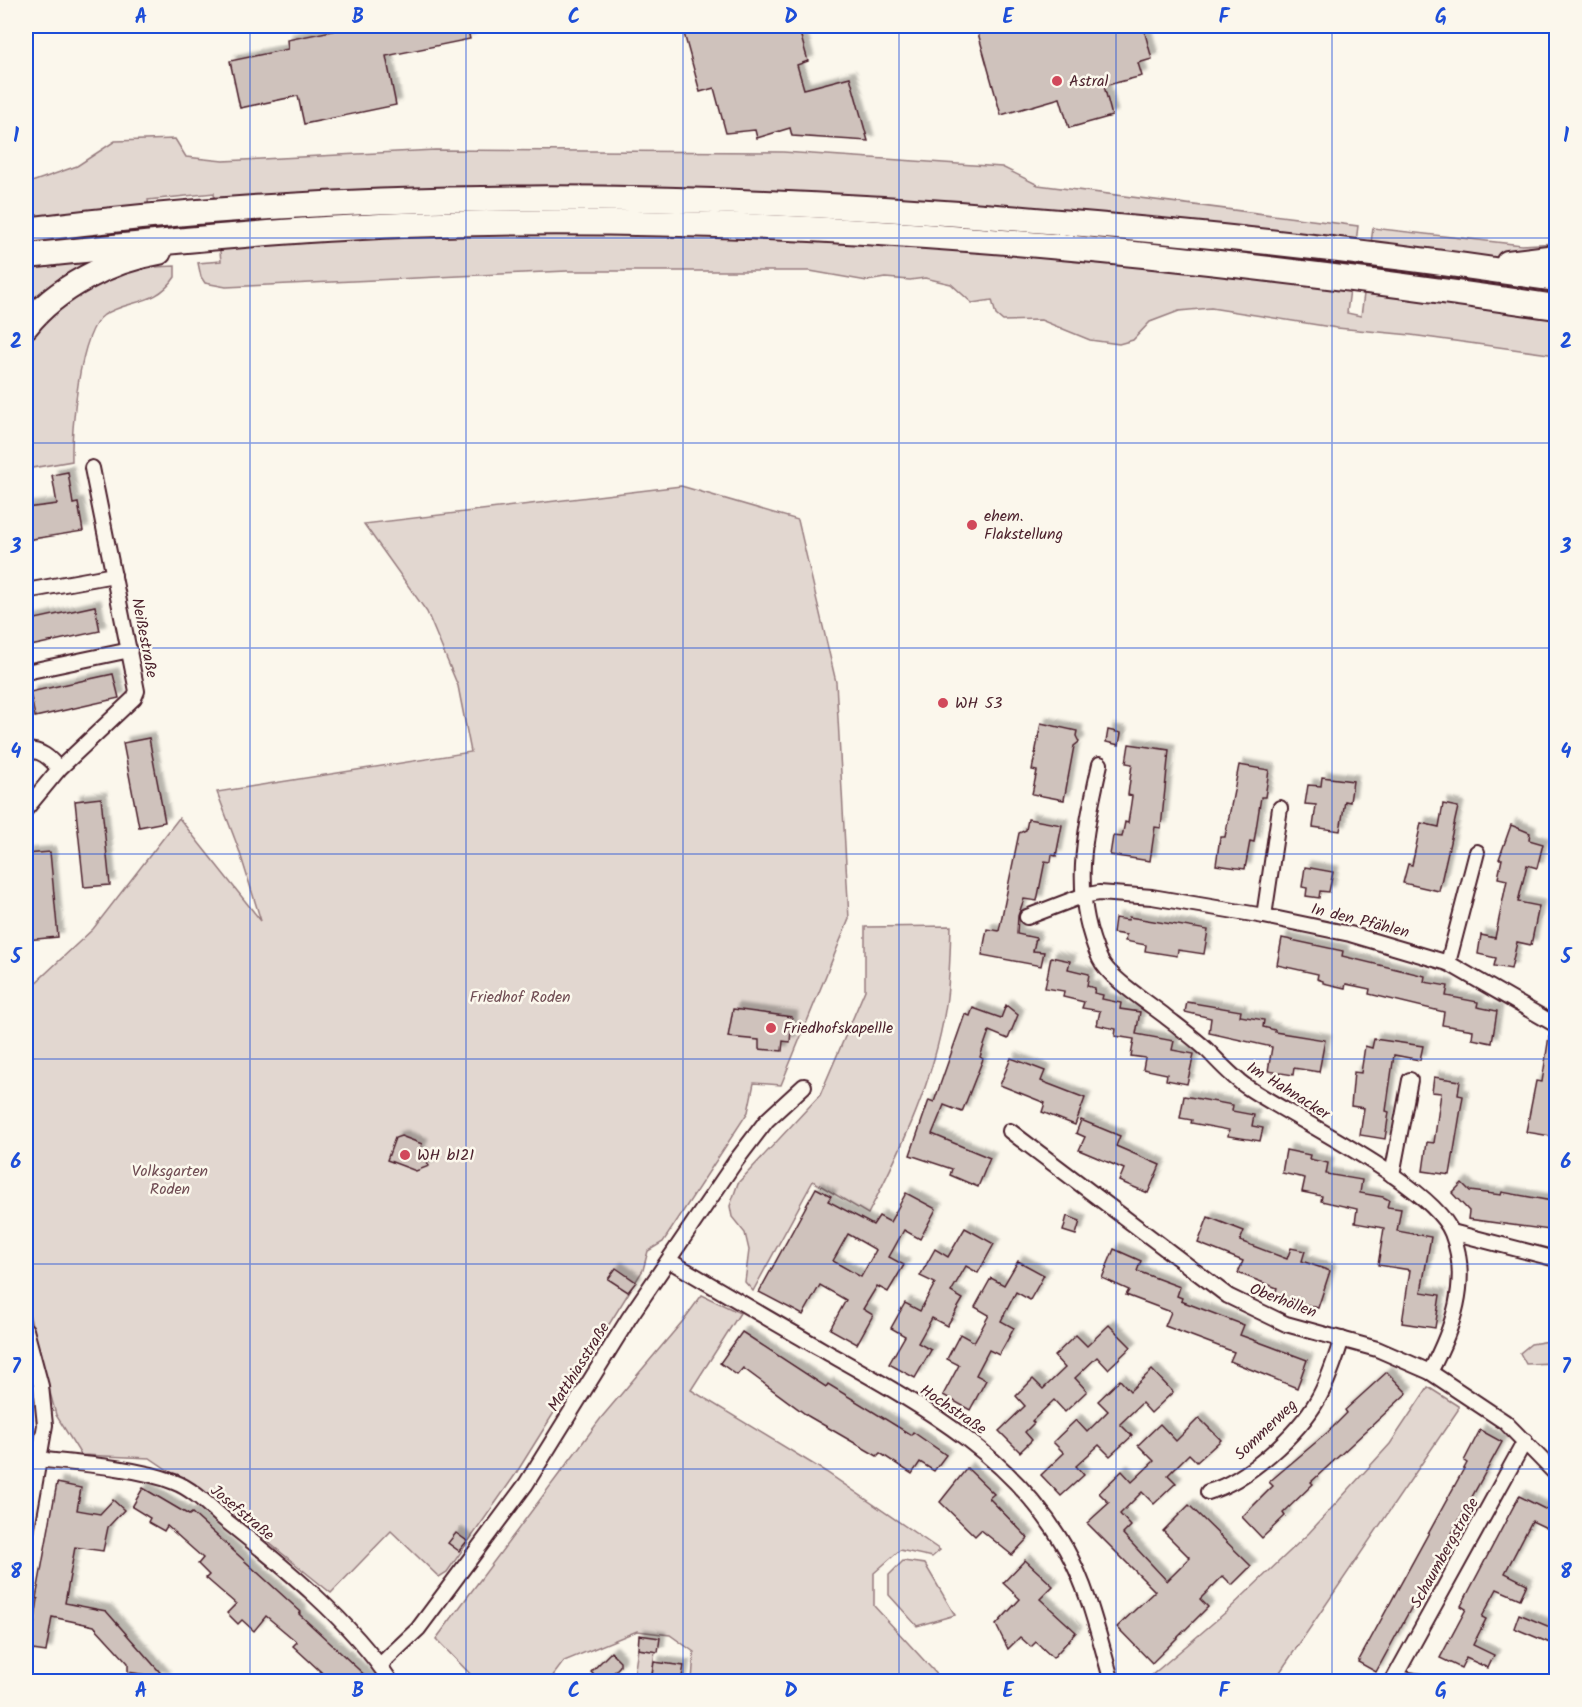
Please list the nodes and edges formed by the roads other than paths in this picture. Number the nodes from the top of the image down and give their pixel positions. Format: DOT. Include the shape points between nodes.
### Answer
graph roads {
  1 [pos="26,230"];
  2 [pos="153,248"];
  3 [pos="26,256"];
  4 [pos="1557,257"];
  5 [pos="1473,266"];
  6 [pos="1557,279"];
  7 [pos="1557,307"];
  8 [pos="26,326"];
  9 [pos="92,468"];
  10 [pos="114,575"];
  11 [pos="26,591"];
  12 [pos="130,650"];
  13 [pos="26,672"];
  14 [pos="26,750"];
  15 [pos="1100,764"];
  16 [pos="59,769"];
  17 [pos="1280,808"];
  18 [pos="26,809"];
  19 [pos="1477,852"];
  20 [pos="1082,896"];
  21 [pos="1263,916"];
  22 [pos="1026,917"];
  23 [pos="1448,963"];
  24 [pos="1557,1025"];
  25 [pos="1410,1080"];
  26 [pos="804,1086"];
  27 [pos="1010,1131"];
  28 [pos="1392,1175"];
  29 [pos="1452,1232"];
  30 [pos="1557,1259"];
  31 [pos="670,1261"];
  32 [pos="26,1330"];
  33 [pos="1342,1339"];
  34 [pos="1430,1372"];
  35 [pos="1525,1441"];
  36 [pos="26,1458"];
  37 [pos="40,1460"];
  38 [pos="1557,1474"];
  39 [pos="1208,1492"];
  40 [pos="26,1533"];
  41 [pos="380,1665"];
  42 [pos="1394,1680"];
  43 [pos="391,1682"];
  44 [pos="1112,1682"];
  45 [pos="1421,1682"];
  1 -- 5 [label="highway" via="216,209 549,196 818,203 1151,229"];
  2 -- 3 [label="highway"];
  2 -- 7 [label="highway" via="288,232 404,225 819,231 1140,256"];
  2 -- 8 [label="highway" via="92,275 59,295"];
  4 -- 5 [label="highway"];
  5 -- 6 [label="highway"];
  9 -- 10 [label="street, Neißestraße"];
  10 -- 11 [label="street"];
  10 -- 12 [label="street, Neißestraße"];
  12 -- 13 [label="street"];
  12 -- 16 [label="street, Neißestraße" via="135,698"];
  14 -- 16 [label="street" via="37,750"];
  15 -- 20 [label="street" via="1087,823"];
  16 -- 18 [label="street, Neißestraße"];
  17 -- 21 [label="street"];
  19 -- 23 [label="street"];
  20 -- 21 [label="street, In den Pfählen" via="1116,893"];
  20 -- 22 [label="street, In den Pfählen"];
  20 -- 28 [label="street, Im Hahnacker" via="1100,958 1119,979 1245,1086"];
  21 -- 23 [label="street, In den Pfählen" via="1362,937"];
  23 -- 24 [label="street, In den Pfählen"];
  25 -- 28 [label="street"];
  26 -- 31 [label="street, Matthiasstraße" via="767,1120"];
  27 -- 33 [label="street, Oberhöllen" via="1228,1296 1286,1324"];
  28 -- 29 [label="street, Im Hahnacker" via="1441,1216"];
  29 -- 30 [label="street"];
  29 -- 34 [label="street, Im Hahnacker" via="1460,1279 1457,1305"];
  31 -- 41 [label="street, Matthiasstraße" via="629,1318 526,1484 418,1629"];
  31 -- 44 [label="street, Hochstraße" via="927,1410 990,1456 1029,1497 1066,1548 1085,1590"];
  32 -- 37 [label="street" via="45,1410"];
  33 -- 34 [label="street, Oberhöllen" via="1396,1356"];
  33 -- 39 [label="street, Sommerweg" via="1327,1382 1306,1416 1236,1481"];
  34 -- 35 [label="street, Oberhöllen" via="1505,1422"];
  35 -- 38 [label="street, Oberhöllen"];
  35 -- 42 [label="street, Schaumbergstraße"];
  36 -- 37 [label="street, Josefstraße"];
  37 -- 40 [label="street"];
  37 -- 41 [label="street, Josefstraße" via="133,1472 177,1483 247,1537 312,1595"];
  41 -- 43 [label="street, Josefstraße"];
  42 -- 45 [label="street"];
}
